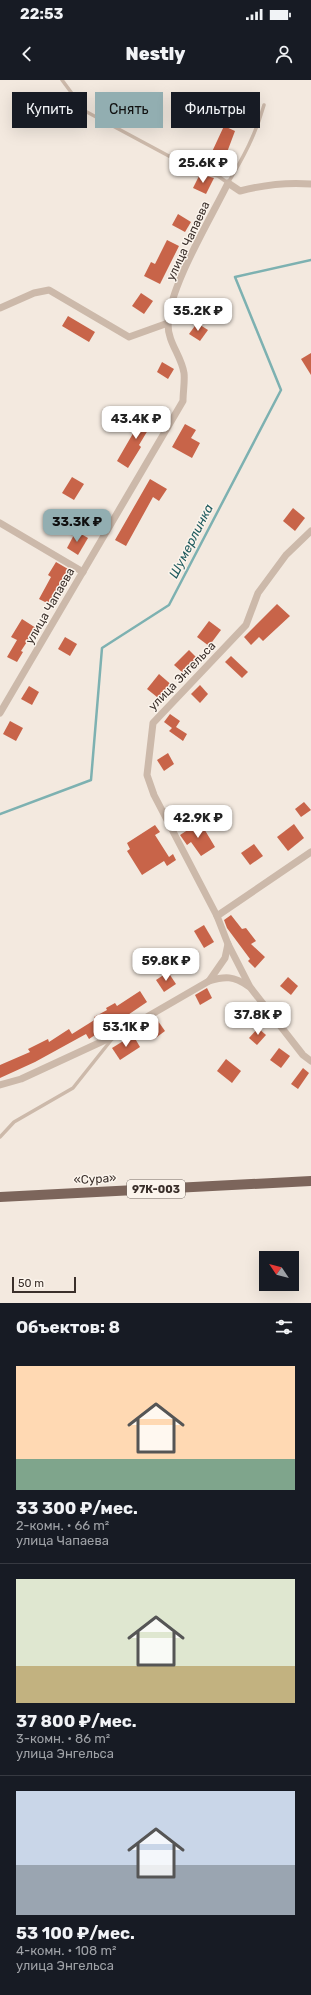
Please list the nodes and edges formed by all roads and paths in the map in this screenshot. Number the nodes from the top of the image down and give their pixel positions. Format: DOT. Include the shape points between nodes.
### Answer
graph roads {
  1 [pos="62,80"];
  2 [pos="264,104"];
  3 [pos="228,183"];
  4 [pos="311,184"];
  5 [pos="0,308"];
  6 [pos="168,323"];
  7 [pos="0,523"];
  8 [pos="311,531"];
  9 [pos="83,572"];
  10 [pos="0,713"];
  11 [pos="311,852"];
  12 [pos="217,916"];
  13 [pos="228,944"];
  14 [pos="209,981"];
  15 [pos="250,987"];
  16 [pos="114,1036"];
  17 [pos="311,1061"];
  18 [pos="0,1085"];
  19 [pos="0,1137"];
  20 [pos="311,1181"];
  21 [pos="0,1197"];
  1 -- 3 [label="lane" via="85,111 193,169 218,176"];
  2 -- 3 [label="lane" via="258,127 248,149"];
  3 -- 4 [label="street" via="240,191 295,183"];
  3 -- 6 [label="street, улица Чапаева" via="183,275 172,303"];
  5 -- 6 [label="street" via="34,293 49,290 129,337"];
  6 -- 9 [label="street, улица Чапаева" via="169,338 184,373 183,401"];
  7 -- 9 [label="street"];
  8 -- 12 [label="street, улица Энгельса" via="286,555 258,594 246,625 153,723 147,775 154,795"];
  9 -- 10 [label="street, улица Чапаева"];
  11 -- 12 [label="street"];
  12 -- 13 [label="street, улица Энгельса"];
  13 -- 14 [label="street" via="225,958"];
  13 -- 15 [label="street, улица Энгельса"];
  14 -- 15 [label="street" via="232,977"];
  14 -- 16 [label="street"];
  15 -- 17 [label="street, улица Энгельса" via="303,1056"];
  16 -- 18 [label="street" via="21,1079"];
  16 -- 19 [label="lane" via="73,1088 14,1122"];
  20 -- 21 [label="main road, «Сура» / 97К-003"];
}
